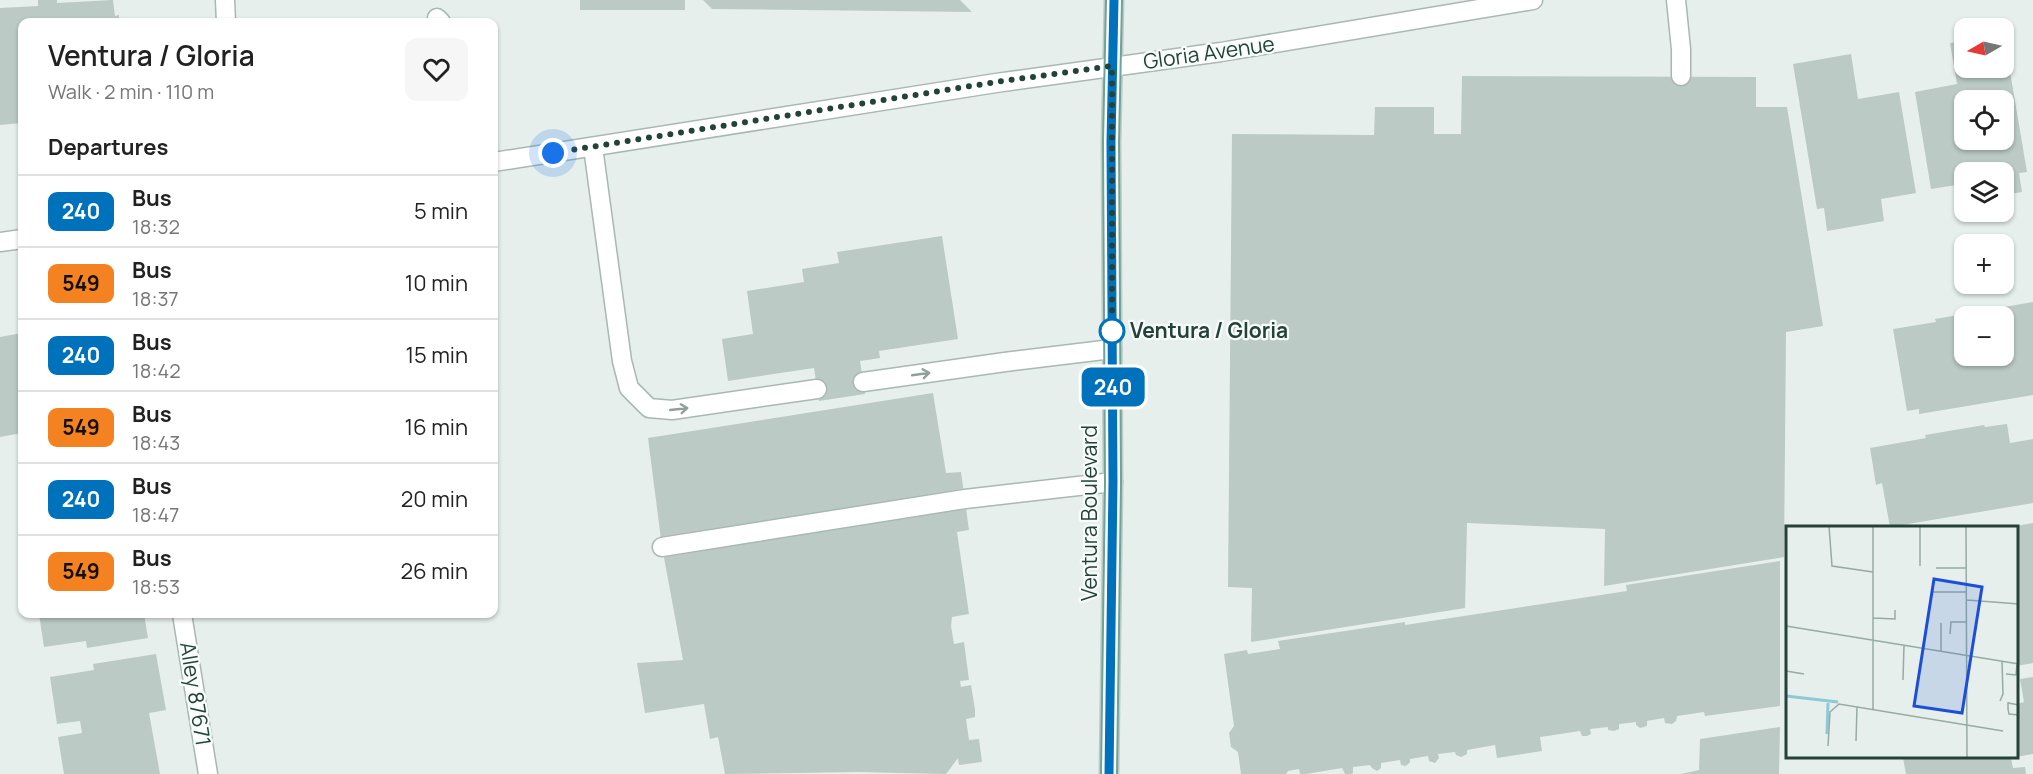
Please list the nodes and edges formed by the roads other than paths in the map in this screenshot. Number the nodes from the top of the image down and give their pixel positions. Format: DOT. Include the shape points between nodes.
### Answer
graph roads {
  1 [pos="225,0"];
  2 [pos="1114,0"];
  3 [pos="1533,0"];
  4 [pos="1676,0"];
  5 [pos="226,18"];
  6 [pos="1112,66"];
  7 [pos="1681,76"];
  8 [pos="592,147"];
  9 [pos="498,161"];
  10 [pos="18,240"];
  11 [pos="0,242"];
  12 [pos="1112,350"];
  13 [pos="863,382"];
  14 [pos="817,389"];
  15 [pos="1113,482"];
  16 [pos="662,547"];
  17 [pos="184,618"];
  18 [pos="208,774"];
  19 [pos="1109,774"];
  1 -- 5 [label="street"];
  2 -- 6 [label="main road, Ventura Boulevard"];
  3 -- 6 [label="street, Gloria Avenue" via="1267,45"];
  4 -- 7 [label="street"];
  6 -- 8 [label="street, Gloria Avenue"];
  6 -- 12 [label="main road, Ventura Boulevard"];
  8 -- 9 [label="street, Gloria Avenue"];
  8 -- 14 [label="street, one-way" via="629,388 649,408 672,410"];
  10 -- 11 [label="street"];
  13 -- 12 [label="street, one-way"];
  12 -- 15 [label="main road, Ventura Boulevard"];
  15 -- 16 [label="street" via="965,499"];
  15 -- 19 [label="main road, Ventura Boulevard"];
  17 -- 18 [label="street, Alley 87671"];
}
